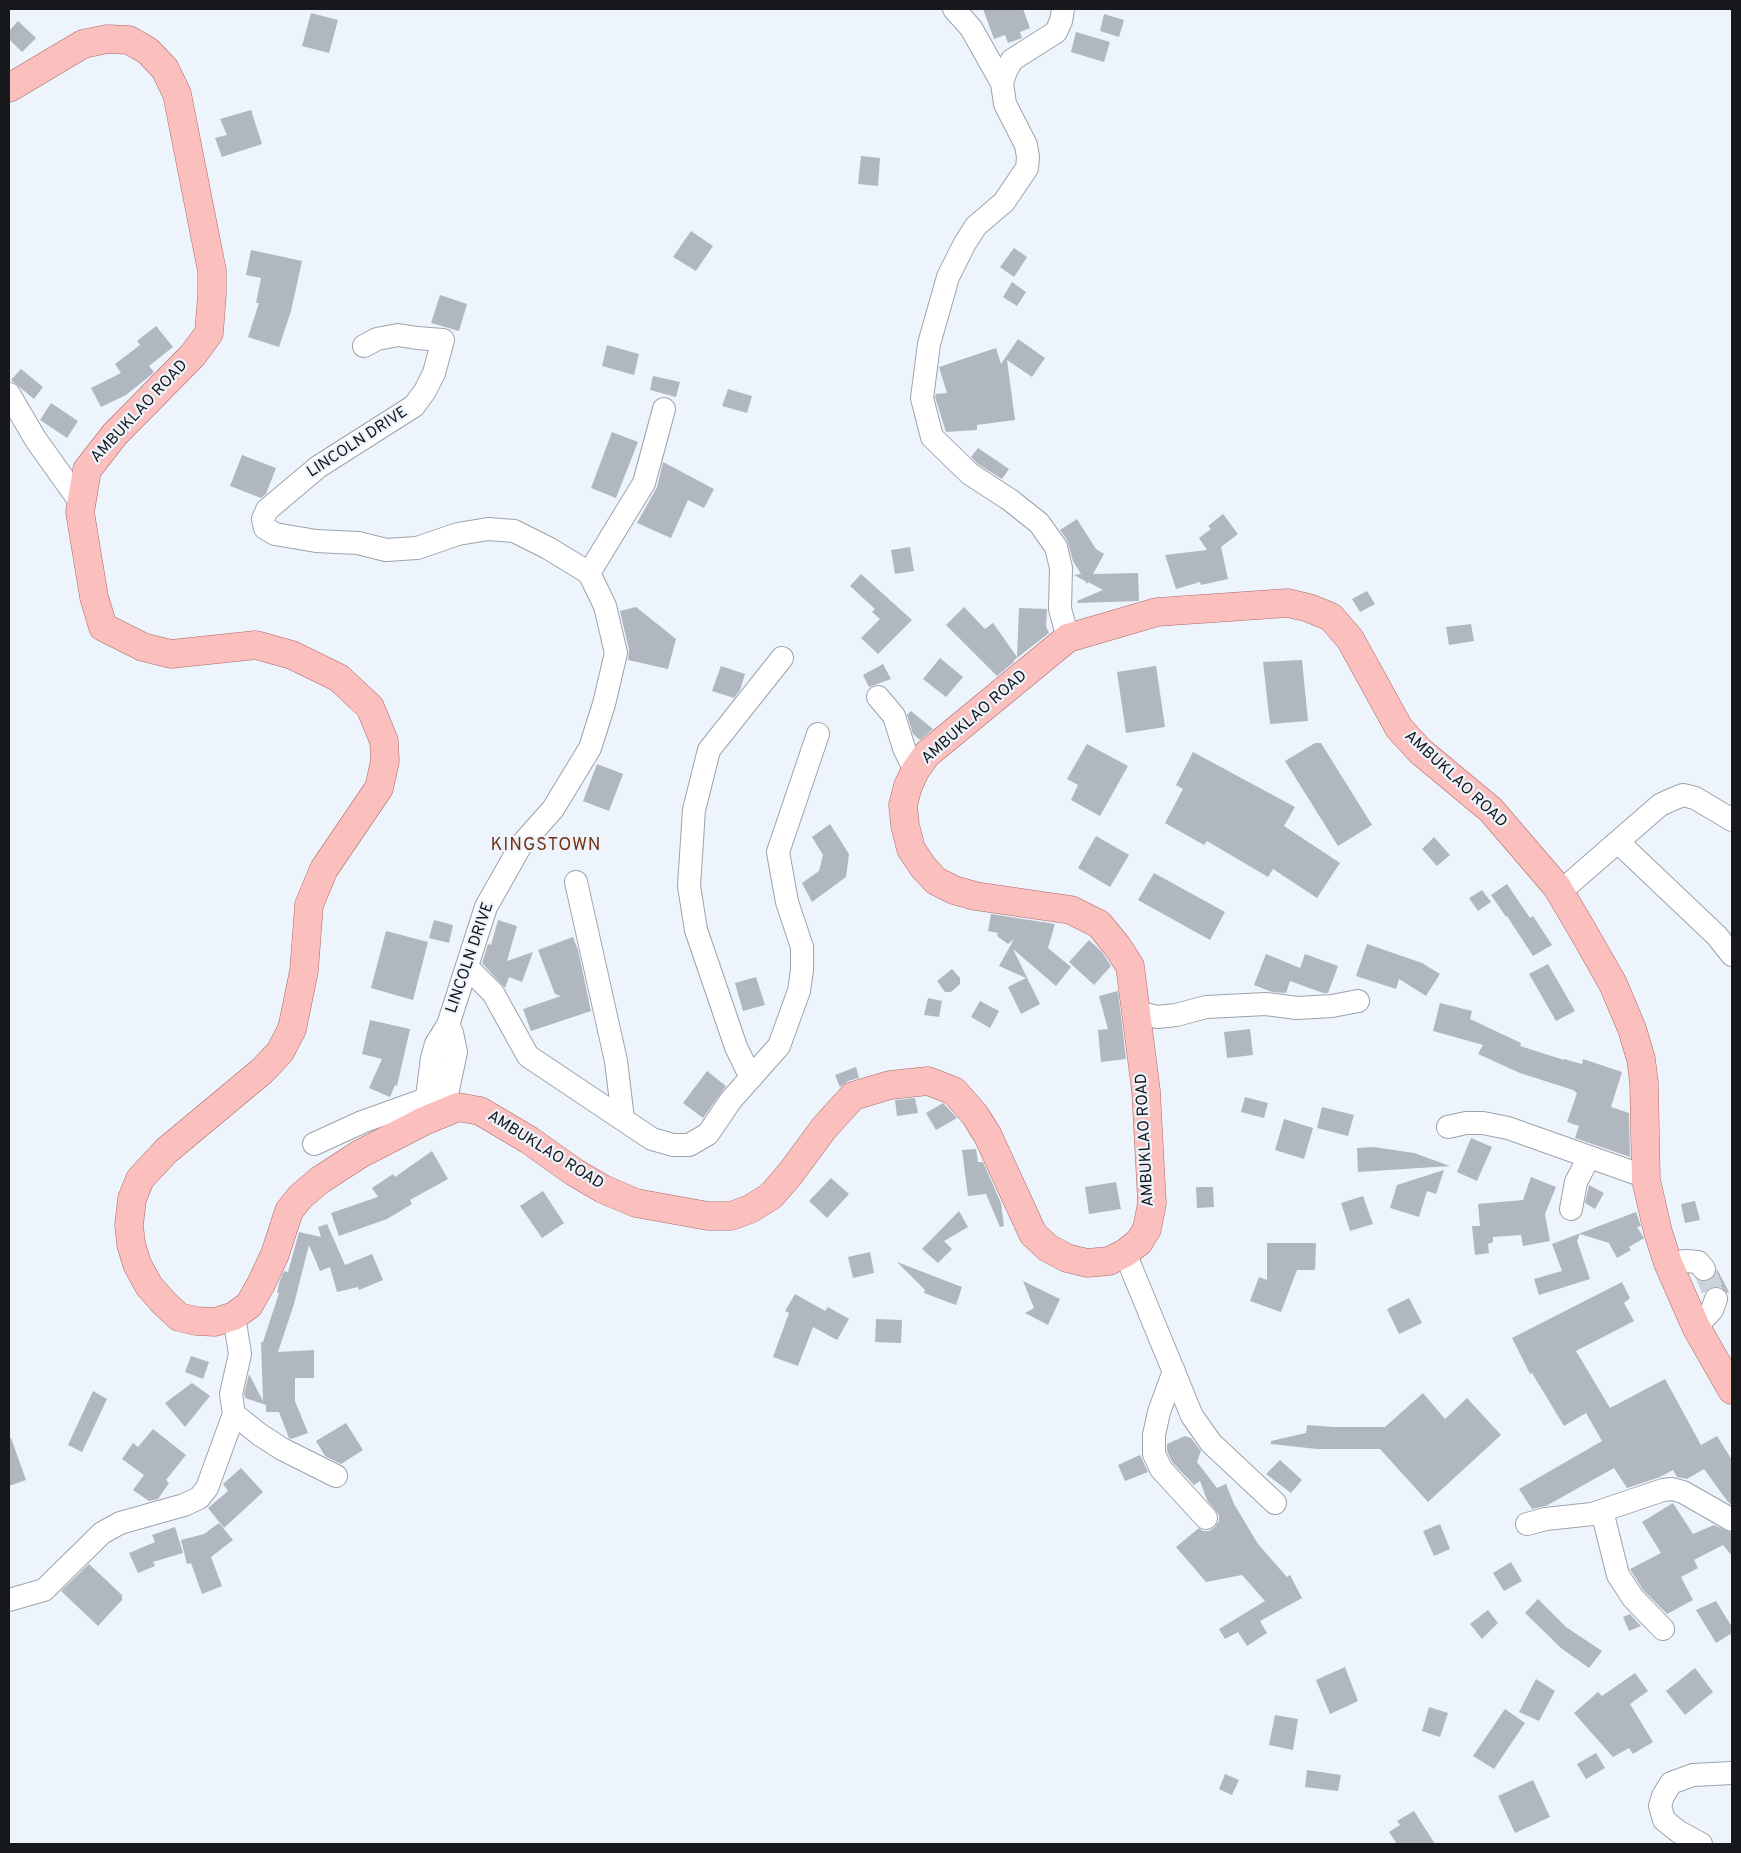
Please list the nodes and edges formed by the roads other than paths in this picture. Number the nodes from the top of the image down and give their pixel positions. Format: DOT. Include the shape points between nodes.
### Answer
graph roads {
  1 [pos="954,9"];
  2 [pos="1063,9"];
  3 [pos="1002,83"];
  4 [pos="9,88"];
  5 [pos="364,346"];
  6 [pos="9,394"];
  7 [pos="664,409"];
  8 [pos="81,503"];
  9 [pos="589,574"];
  10 [pos="1068,638"];
  11 [pos="782,658"];
  12 [pos="878,697"];
  13 [pos="818,734"];
  14 [pos="915,771"];
  15 [pos="1732,820"];
  16 [pos="1618,842"];
  17 [pos="576,882"];
  18 [pos="1560,892"];
  19 [pos="1732,955"];
  20 [pos="468,968"];
  21 [pos="1358,1001"];
  22 [pos="1135,1011"];
  23 [pos="751,1078"];
  24 [pos="431,1111"];
  25 [pos="623,1119"];
  26 [pos="1448,1127"];
  27 [pos="314,1144"];
  28 [pos="1589,1157"];
  29 [pos="1646,1177"];
  30 [pos="1571,1209"];
  31 [pos="1125,1253"];
  32 [pos="1668,1264"];
  33 [pos="1704,1269"];
  34 [pos="1716,1299"];
  35 [pos="234,1316"];
  36 [pos="1696,1327"];
  37 [pos="1174,1371"];
  38 [pos="1732,1390"];
  39 [pos="234,1414"];
  40 [pos="336,1476"];
  41 [pos="1275,1503"];
  42 [pos="1602,1511"];
  43 [pos="1206,1518"];
  44 [pos="1732,1520"];
  45 [pos="1527,1524"];
  46 [pos="9,1600"];
  47 [pos="1663,1629"];
  48 [pos="1732,1773"];
  49 [pos="1702,1844"];
  1 -- 3 [label="street" via="971,28"];
  2 -- 3 [label="street" via="1056,32 1012,60"];
  3 -- 10 [label="street" via="1005,104 1026,145 1027,168 1004,202 976,226 948,277 929,344 922,398 932,437 970,474 1039,523 1056,547 1060,568 1060,609"];
  4 -- 8 [label="main road, AMBUKLAO ROAD" via="83,44 107,39 129,40 148,51 165,69 178,94 212,271 209,333 193,355 115,434 87,470"];
  5 -- 9 [label="street, LINCOLN DRIVE" via="377,339 398,335 443,340 434,372 414,406 318,467 267,510 263,518 265,528 275,534 316,541 358,543 386,550 417,548 458,534 488,529 514,531"];
  6 -- 8 [label="street" via="36,440"];
  7 -- 9 [label="street" via="644,483"];
  8 -- 35 [label="main road, AMBUKLAO ROAD" via="94,597 103,628 143,648 171,654 256,645 292,655 338,678 370,706 384,741 385,761 379,788 324,869 309,905 304,971 292,1029 280,1052 262,1071 166,1151 140,1179 132,1200 129,1225 137,1264 163,1302 179,1317 196,1321 216,1322"];
  9 -- 20 [label="street, LINCOLN DRIVE" via="605,606 616,653 604,704 590,748 574,777 553,809 521,845 486,907"];
  10 -- 14 [label="main road, AMBUKLAO ROAD" via="928,754"];
  10 -- 18 [label="main road, AMBUKLAO ROAD" via="1157,612 1288,603 1330,617 1350,639 1399,728 1420,751 1491,810"];
  11 -- 23 [label="street" via="709,750 694,810 689,886 696,930 736,1047"];
  12 -- 14 [label="street" via="894,716"];
  13 -- 23 [label="street" via="778,852 787,902 802,947 799,991 779,1046"];
  14 -- 22 [label="main road, AMBUKLAO ROAD" via="903,805 911,849 923,867 936,881 954,890 1071,910 1099,924 1130,966"];
  15 -- 16 [label="street" via="1695,798 1683,795 1660,805"];
  16 -- 18 [label="street"];
  16 -- 19 [label="street" via="1717,936"];
  17 -- 25 [label="street" via="616,1061"];
  18 -- 29 [label="main road, AMBUKLAO ROAD" via="1613,984 1632,1029 1644,1083"];
  20 -- 24 [label="street, LINCOLN DRIVE" via="448,1025 456,1052"];
  20 -- 25 [label="street" via="493,993 528,1056"];
  21 -- 22 [label="street" via="1297,1008 1266,1004 1206,1007 1157,1017"];
  22 -- 31 [label="main road, AMBUKLAO ROAD" via="1146,1091 1152,1203 1147,1228 1139,1242"];
  23 -- 25 [label="street" via="708,1134 689,1145 673,1145 652,1138"];
  24 -- 27 [label="street" via="362,1122"];
  24 -- 31 [label="main road, AMBUKLAO ROAD" via="458,1107 480,1111 574,1172 636,1203 708,1216 731,1216 771,1196 853,1096 890,1085 928,1081 954,1091 975,1115 1033,1234 1048,1248 1067,1258 1088,1263 1109,1261"];
  24 -- 35 [label="main road, AMBUKLAO ROAD" via="320,1180 301,1196 289,1211 261,1284 249,1304"];
  26 -- 28 [label="street" via="1483,1123 1508,1128"];
  28 -- 29 [label="street"];
  28 -- 30 [label="street" via="1576,1182"];
  29 -- 32 [label="main road, AMBUKLAO ROAD"];
  31 -- 37 [label="street"];
  32 -- 33 [label="street" via="1698,1262"];
  32 -- 36 [label="main road, AMBUKLAO ROAD"];
  34 -- 36 [label="street" via="1712,1310"];
  35 -- 39 [label="street" via="240,1354 231,1394"];
  36 -- 38 [label="main road, AMBUKLAO ROAD"];
  37 -- 41 [label="street" via="1192,1416 1212,1443"];
  37 -- 43 [label="street" via="1159,1412 1154,1454 1160,1469"];
  39 -- 40 [label="street" via="282,1449"];
  39 -- 46 [label="street" via="207,1488 199,1498 120,1523 102,1533 44,1590"];
  42 -- 44 [label="street" via="1672,1489"];
  42 -- 45 [label="street"];
  42 -- 47 [label="street" via="1618,1575 1633,1598"];
  48 -- 49 [label="street" via="1693,1775 1671,1783 1663,1796 1660,1806 1664,1820"];
}
